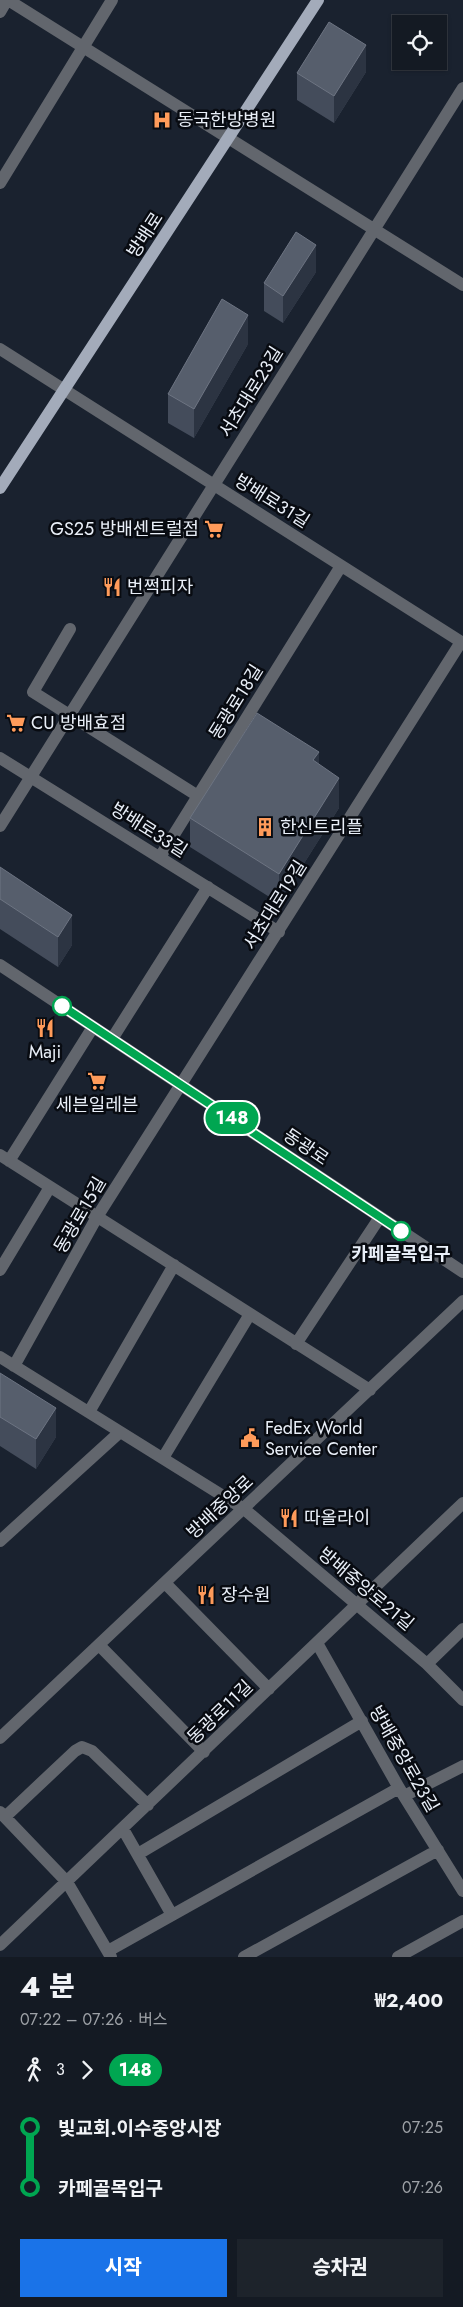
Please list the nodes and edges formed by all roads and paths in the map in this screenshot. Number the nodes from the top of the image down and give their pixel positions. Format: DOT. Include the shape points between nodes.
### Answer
graph roads {
  1 [pos="8,0"];
  2 [pos="112,0"];
  3 [pos="318,0"];
  4 [pos="0,12"];
  5 [pos="83,48"];
  6 [pos="463,88"];
  7 [pos="228,140"];
  8 [pos="2,175"];
  9 [pos="374,229"];
  10 [pos="463,285"];
  11 [pos="0,349"];
  12 [pos="64,390"];
  13 [pos="213,485"];
  14 [pos="0,488"];
  15 [pos="341,566"];
  16 [pos="70,629"];
  17 [pos="462,642"];
  18 [pos="69,715"];
  19 [pos="0,758"];
  20 [pos="31,776"];
  21 [pos="198,796"];
  22 [pos="0,826"];
  23 [pos="160,857"];
  24 [pos="208,887"];
  25 [pos="279,932"];
  26 [pos="0,965"];
  27 [pos="93,1026"];
  28 [pos="112,1039"];
  29 [pos="180,1084"];
  30 [pos="4,1158"];
  31 [pos="50,1187"];
  32 [pos="98,1217"];
  33 [pos="380,1217"];
  34 [pos="174,1265"];
  35 [pos="0,1270"];
  36 [pos="463,1272"];
  37 [pos="463,1301"];
  38 [pos="250,1314"];
  39 [pos="296,1344"];
  40 [pos="0,1357"];
  41 [pos="14,1366"];
  42 [pos="370,1390"];
  43 [pos="89,1412"];
  44 [pos="120,1432"];
  45 [pos="163,1458"];
  46 [pos="463,1503"];
  47 [pos="244,1509"];
  48 [pos="0,1541"];
  49 [pos="165,1583"];
  50 [pos="357,1604"];
  51 [pos="463,1629"];
  52 [pos="317,1643"];
  53 [pos="99,1645"];
  54 [pos="427,1664"];
  55 [pos="268,1689"];
  56 [pos="463,1700"];
  57 [pos="362,1721"];
  58 [pos="0,1738"];
  59 [pos="204,1752"];
  60 [pos="463,1766"];
  61 [pos="402,1792"];
  62 [pos="148,1805"];
  63 [pos="3,1814"];
  64 [pos="123,1829"];
  65 [pos="438,1850"];
  66 [pos="138,1854"];
  67 [pos="68,1882"];
  68 [pos="463,1891"];
  69 [pos="172,1914"];
  70 [pos="463,1921"];
  71 [pos="0,1945"];
  72 [pos="110,1954"];
  73 [pos="244,1957"];
  74 [pos="398,1957"];
  1 -- 4 [label="street"];
  1 -- 5 [label="street"];
  2 -- 5 [label="street"];
  3 -- 7 [label="main road, 방배로"];
  5 -- 7 [label="street"];
  5 -- 8 [label="street"];
  6 -- 9 [label="street, 서초대로23길"];
  7 -- 9 [label="street"];
  7 -- 12 [label="main road, 방배로"];
  9 -- 10 [label="street"];
  9 -- 13 [label="street, 서초대로23길"];
  11 -- 12 [label="street, 방배로31길"];
  12 -- 13 [label="street, 방배로31길"];
  12 -- 14 [label="main road, 방배로"];
  13 -- 15 [label="street, 방배로31길"];
  13 -- 18 [label="street, 서초대로23길"];
  15 -- 17 [label="street, 방배로31길"];
  15 -- 21 [label="street, 동광로18길"];
  16 -- 18 [label="street" via="33,692"];
  17 -- 25 [label="street, 서초대로19길"];
  18 -- 20 [label="street, 서초대로23길"];
  18 -- 21 [label="street"];
  19 -- 20 [label="street, 방배로33길"];
  20 -- 22 [label="street, 서초대로23길"];
  20 -- 23 [label="street, 방배로33길"];
  21 -- 23 [label="street, 동광로18길"];
  23 -- 24 [label="street, 방배로33길"];
  24 -- 25 [label="street, 방배로33길"];
  24 -- 28 [label="street"];
  25 -- 29 [label="street, 서초대로19길"];
  26 -- 27 [label="street, 동광로"];
  27 -- 28 [label="street, 동광로"];
  27 -- 30 [label="street"];
  28 -- 29 [label="street, 동광로"];
  29 -- 32 [label="street, 동광로15길"];
  29 -- 33 [label="street, 동광로"];
  30 -- 31 [label="street"];
  31 -- 32 [label="street"];
  31 -- 35 [label="street"];
  32 -- 34 [label="street"];
  32 -- 41 [label="street, 동광로15길"];
  33 -- 36 [label="street, 동광로"];
  33 -- 39 [label="street"];
  34 -- 38 [label="street"];
  34 -- 43 [label="street"];
  37 -- 42 [label="street, 방배중앙로"];
  38 -- 39 [label="street"];
  38 -- 45 [label="street"];
  39 -- 42 [label="street"];
  40 -- 41 [label="street, 방배중앙로21길"];
  41 -- 43 [label="street, 방배중앙로21길"];
  42 -- 47 [label="street, 방배중앙로"];
  43 -- 44 [label="street, 방배중앙로21길"];
  44 -- 45 [label="street, 방배중앙로21길"];
  44 -- 48 [label="street"];
  45 -- 47 [label="street, 방배중앙로21길"];
  46 -- 50 [label="street, 동광로11길"];
  47 -- 49 [label="street, 방배중앙로"];
  47 -- 50 [label="street, 방배중앙로21길"];
  49 -- 53 [label="street, 방배중앙로"];
  49 -- 55 [label="street"];
  50 -- 52 [label="street, 동광로11길"];
  50 -- 54 [label="street, 방배중앙로21길"];
  51 -- 54 [label="street"];
  52 -- 55 [label="street, 동광로11길"];
  52 -- 57 [label="street, 방배중앙로23길"];
  53 -- 58 [label="street, 방배중앙로"];
  53 -- 59 [label="street"];
  54 -- 56 [label="street, 방배중앙로21길"];
  55 -- 59 [label="street, 동광로11길"];
  57 -- 61 [label="street, 방배중앙로23길"];
  57 -- 66 [label="street"];
  59 -- 62 [label="street, 동광로11길"];
  60 -- 61 [label="street"];
  61 -- 65 [label="street, 방배중앙로23길"];
  61 -- 69 [label="street"];
  62 -- 63 [label="street" via="92,1751 82,1747"];
  62 -- 64 [label="street, 동광로11길"];
  63 -- 67 [label="street"];
  64 -- 66 [label="street"];
  64 -- 67 [label="street, 동광로11길"];
  65 -- 68 [label="street, 방배중앙로23길"];
  65 -- 73 [label="street"];
  66 -- 69 [label="street"];
  67 -- 71 [label="street, 동광로11길"];
  67 -- 72 [label="street"];
  69 -- 72 [label="street"];
  70 -- 74 [label="street"];
}
